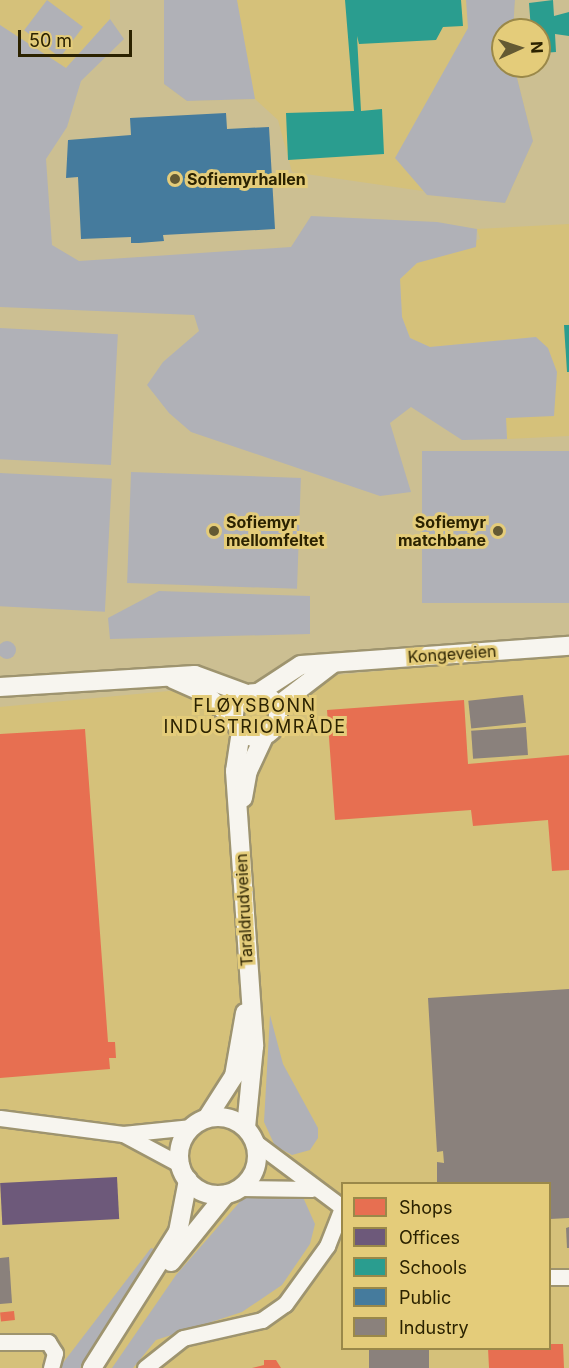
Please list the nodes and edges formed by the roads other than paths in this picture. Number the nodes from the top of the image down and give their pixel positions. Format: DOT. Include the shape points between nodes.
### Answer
graph roads {
  1 [pos="569,646"];
  2 [pos="334,663"];
  3 [pos="171,678"];
  4 [pos="0,687"];
  5 [pos="253,694"];
  6 [pos="276,707"];
  7 [pos="237,724"];
  8 [pos="266,735"];
  9 [pos="240,818"];
  10 [pos="248,1002"];
  11 [pos="0,1118"];
  12 [pos="200,1123"];
  13 [pos="123,1134"];
  14 [pos="251,1135"];
  15 [pos="184,1173"];
  16 [pos="312,1189"];
  17 [pos="233,1191"];
  18 [pos="341,1207"];
  19 [pos="341,1210"];
  20 [pos="551,1277"];
  21 [pos="569,1277"];
  22 [pos="148,1287"];
  23 [pos="0,1342"];
  24 [pos="51,1368"];
  25 [pos="92,1368"];
  26 [pos="145,1368"];
  1 -- 2 [label="main road, Kongeveien"];
  2 -- 5 [label="main road, Kongeveien" via="288,671"];
  2 -- 6 [label="main road"];
  3 -- 4 [label="main road"];
  3 -- 5 [label="main road" via="195,675"];
  3 -- 7 [label="main road" via="204,693"];
  5 -- 6 [label="main road"];
  5 -- 7 [label="main road" via="236,705"];
  6 -- 8 [label="main road" via="276,723"];
  7 -- 8 [label="main road"];
  7 -- 9 [label="main road, Taraldrudveien" via="235,771"];
  8 -- 9 [label="main road, Taraldrudveien" via="248,771"];
  9 -- 10 [label="main road, Taraldrudveien"];
  10 -- 12 [label="main road, Taraldrudveien" via="234,1076"];
  10 -- 14 [label="main road, Taraldrudveien" via="254,1046"];
  11 -- 13 [label="street"];
  12 -- 13 [label="street"];
  12 -- 14 [label="main road" via="224,1117"];
  12 -- 15 [label="main road" via="181,1145"];
  13 -- 15 [label="street"];
  14 -- 16 [label="street"];
  14 -- 17 [label="main road" via="255,1167"];
  15 -- 17 [label="main road" via="205,1192"];
  15 -- 22 [label="main road" via="178,1232"];
  16 -- 17 [label="street"];
  16 -- 18 [label="street"];
  17 -- 22 [label="main road"];
  19 -- 26 [label="street" via="322,1254 285,1304 262,1320 183,1338"];
  20 -- 21 [label="street"];
  22 -- 25 [label="main road"];
  23 -- 24 [label="street" via="48,1342 55,1353"];
}
